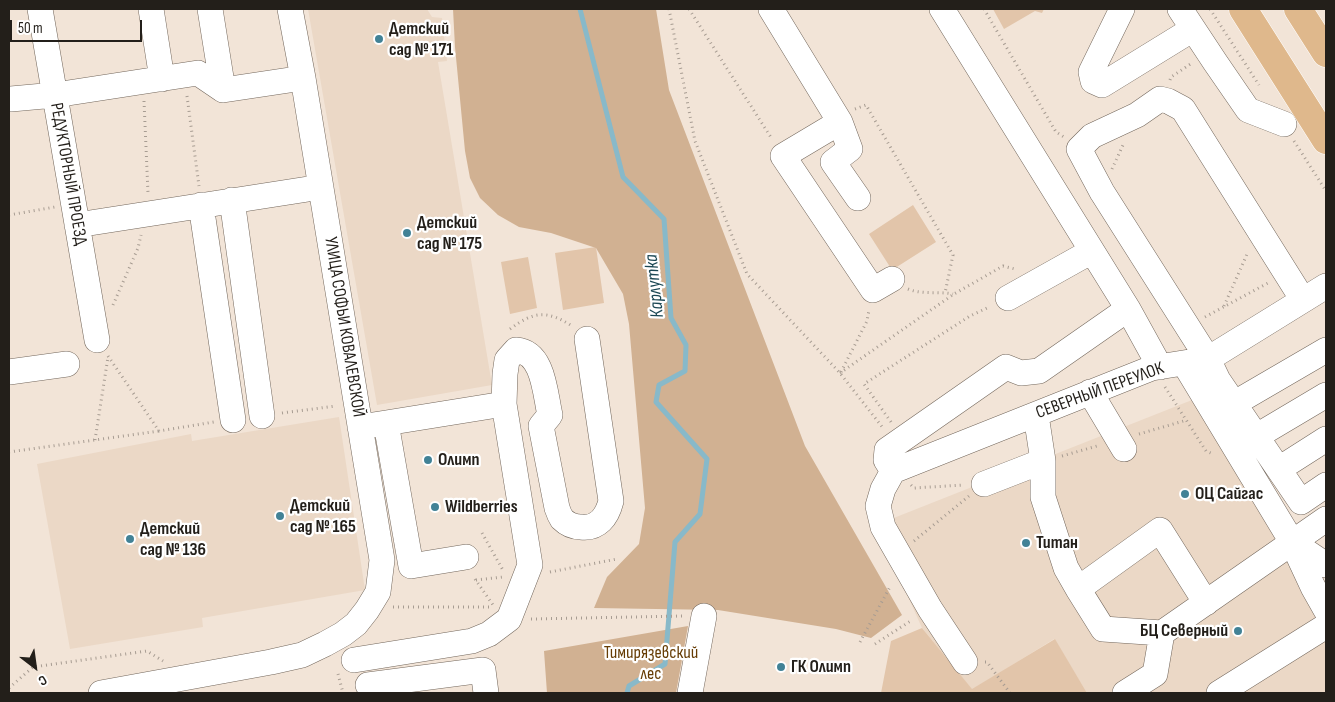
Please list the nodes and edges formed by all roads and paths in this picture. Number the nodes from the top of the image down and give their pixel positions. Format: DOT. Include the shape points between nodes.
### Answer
graph roads {
  1 [pos="40,9"];
  2 [pos="151,9"];
  3 [pos="210,9"];
  4 [pos="290,9"];
  5 [pos="668,9"];
  6 [pos="689,9"];
  7 [pos="771,9"];
  8 [pos="942,9"];
  9 [pos="984,9"];
  10 [pos="1122,9"];
  11 [pos="1243,9"];
  12 [pos="1302,13"];
  13 [pos="1187,19"];
  14 [pos="1326,52"];
  15 [pos="1194,61"];
  16 [pos="173,77"];
  17 [pos="1171,77"];
  18 [pos="303,78"];
  19 [pos="223,90"];
  20 [pos="55,95"];
  21 [pos="10,99"];
  22 [pos="837,117"];
  23 [pos="1284,124"];
  24 [pos="1326,140"];
  25 [pos="1079,149"];
  26 [pos="783,156"];
  27 [pos="321,187"];
  28 [pos="858,198"];
  29 [pos="232,200"];
  30 [pos="201,205"];
  31 [pos="76,214"];
  32 [pos="9,215"];
  33 [pos="1252,244"];
  34 [pos="1092,251"];
  35 [pos="1002,266"];
  36 [pos="1286,274"];
  37 [pos="883,285"];
  38 [pos="1326,286"];
  39 [pos="945,293"];
  40 [pos="954,294"];
  41 [pos="1008,298"];
  42 [pos="1303,300"];
  43 [pos="1224,306"];
  44 [pos="1128,309"];
  45 [pos="564,321"];
  46 [pos="1187,327"];
  47 [pos="508,331"];
  48 [pos="587,339"];
  49 [pos="103,348"];
  50 [pos="1326,350"];
  51 [pos="67,364"];
  52 [pos="1176,364"];
  53 [pos="9,372"];
  54 [pos="840,372"];
  55 [pos="1090,392"];
  56 [pos="1326,395"];
  57 [pos="356,403"];
  58 [pos="1234,403"];
  59 [pos="504,404"];
  60 [pos="1036,415"];
  61 [pos="262,416"];
  62 [pos="233,420"];
  63 [pos="1187,420"];
  64 [pos="386,423"];
  65 [pos="360,427"];
  66 [pos="159,431"];
  67 [pos="1257,436"];
  68 [pos="1326,439"];
  69 [pos="95,440"];
  70 [pos="899,442"];
  71 [pos="1121,445"];
  72 [pos="9,452"];
  73 [pos="1213,454"];
  74 [pos="1043,461"];
  75 [pos="1279,469"];
  76 [pos="893,471"];
  77 [pos="984,484"];
  78 [pos="1326,485"];
  79 [pos="1326,519"];
  80 [pos="482,533"];
  81 [pos="1292,542"];
  82 [pos="898,554"];
  83 [pos="463,558"];
  84 [pos="1326,565"];
  85 [pos="892,584"];
  86 [pos="506,585"];
  87 [pos="1078,590"];
  88 [pos="375,596"];
  89 [pos="1206,603"];
  90 [pos="1326,610"];
  91 [pos="704,616"];
  92 [pos="915,618"];
  93 [pos="509,619"];
  94 [pos="1326,626"];
  95 [pos="1162,633"];
  96 [pos="343,634"];
  97 [pos="472,641"];
  98 [pos="860,642"];
  99 [pos="875,644"];
  100 [pos="354,660"];
  101 [pos="964,662"];
  102 [pos="167,664"];
  103 [pos="481,682"];
  104 [pos="9,688"];
  105 [pos="369,689"];
  106 [pos="1222,692"];
  107 [pos="101,693"];
  108 [pos="690,693"];
  109 [pos="1010,693"];
  110 [pos="1125,693"];
  1 -- 20 [label="street, РЕДУКТОРНЫЙ ПРОЕЗД"];
  2 -- 16 [label="street"];
  3 -- 19 [label="street"];
  4 -- 18 [label="street, УЛИЦА СОФЬИ КОВАЛЕВСКОЙ"];
  5 -- 54 [label="path" via="695,140 747,274"];
  6 -- 26 [label="path"];
  7 -- 22 [label="street"];
  8 -- 34 [label="street"];
  9 -- 25 [label="path" via="1056,132"];
  10 -- 13 [label="street" via="1091,72 1093,81 1102,85"];
  11 -- 24 [label="main road"];
  12 -- 14 [label="main road"];
  13 -- 23 [label="street" via="1248,110"];
  15 -- 17 [label="path"];
  16 -- 19 [label="street" via="198,73"];
  16 -- 20 [label="street"];
  16 -- 30 [label="path"];
  18 -- 19 [label="street"];
  18 -- 27 [label="street, УЛИЦА СОФЬИ КОВАЛЕВСКОЙ"];
  20 -- 21 [label="street"];
  20 -- 31 [label="street, РЕДУКТОРНЫЙ ПРОЕЗД"];
  22 -- 26 [label="street"];
  22 -- 28 [label="street" via="850,149 833,162"];
  22 -- 39 [label="path" via="866,105 953,255"];
  25 -- 36 [label="street" via="1092,136 1160,99 1183,109"];
  25 -- 46 [label="street" via="1102,192"];
  26 -- 37 [label="street"];
  27 -- 29 [label="street"];
  27 -- 57 [label="street, УЛИЦА СОФЬИ КОВАЛЕВСКОЙ"];
  29 -- 30 [label="street"];
  29 -- 61 [label="street"];
  30 -- 31 [label="street"];
  30 -- 62 [label="street"];
  31 -- 32 [label="path"];
  31 -- 49 [label="street, РЕДУКТОРНЫЙ ПРОЕЗД"];
  33 -- 43 [label="path"];
  34 -- 41 [label="street"];
  34 -- 44 [label="street"];
  35 -- 40 [label="path"];
  36 -- 42 [label="street"];
  36 -- 43 [label="path"];
  37 -- 39 [label="path" via="896,284 919,293"];
  37 -- 54 [label="path"];
  38 -- 42 [label="street, СЕВЕРНЫЙ ПЕРЕУЛОК"];
  39 -- 40 [label="path"];
  40 -- 54 [label="path"];
  41 -- 70 [label="path" via="970,316 864,384"];
  42 -- 52 [label="street, СЕВЕРНЫЙ ПЕРЕУЛОК"];
  43 -- 46 [label="path"];
  44 -- 52 [label="street"];
  44 -- 70 [label="street" via="1039,371 1021,372 1006,368"];
  45 -- 47 [label="path" via="558,317 531,315"];
  46 -- 52 [label="street"];
  48 -- 59 [label="street" via="611,501 598,524 588,528 568,524 556,508 541,426 550,415 538,365 525,351 516,350 508,360"];
  49 -- 66 [label="path"];
  49 -- 69 [label="path"];
  50 -- 58 [label="street"];
  51 -- 53 [label="street"];
  52 -- 55 [label="street, СЕВЕРНЫЙ ПЕРЕУЛОК"];
  52 -- 58 [label="street" via="1218,380"];
  52 -- 63 [label="path"];
  52 -- 81 [label="street"];
  54 -- 70 [label="path"];
  55 -- 60 [label="street, СЕВЕРНЫЙ ПЕРЕУЛОК"];
  55 -- 71 [label="street"];
  56 -- 67 [label="street"];
  57 -- 61 [label="path"];
  57 -- 65 [label="street, УЛИЦА СОФЬИ КОВАЛЕВСКОЙ"];
  58 -- 67 [label="street"];
  59 -- 64 [label="street"];
  59 -- 93 [label="street" via="530,565"];
  60 -- 74 [label="street"];
  60 -- 76 [label="street, СЕВЕРНЫЙ ПЕРЕУЛОК"];
  62 -- 66 [label="path"];
  63 -- 71 [label="path"];
  63 -- 73 [label="path" via="1206,451"];
  64 -- 65 [label="street"];
  64 -- 83 [label="street" via="411,566"];
  65 -- 88 [label="street, УЛИЦА СОФЬИ КОВАЛЕВСКОЙ" via="382,560"];
  66 -- 69 [label="path"];
  67 -- 75 [label="street"];
  68 -- 75 [label="street"];
  69 -- 72 [label="path"];
  70 -- 76 [label="street" via="887,450 886,460"];
  71 -- 74 [label="path"];
  74 -- 77 [label="street"];
  74 -- 87 [label="street" via="1044,496 1066,568"];
  75 -- 78 [label="street" via="1301,502"];
  76 -- 77 [label="path" via="914,488"];
  76 -- 82 [label="street" via="878,506 883,527"];
  77 -- 82 [label="path"];
  79 -- 81 [label="street"];
  80 -- 86 [label="path" via="504,570"];
  81 -- 84 [label="street"];
  81 -- 89 [label="street"];
  81 -- 90 [label="street"];
  82 -- 101 [label="street"];
  83 -- 88 [label="path" via="495,607 394,607"];
  85 -- 98 [label="path"];
  87 -- 89 [label="street" via="1160,530"];
  87 -- 95 [label="street" via="1103,629"];
  88 -- 96 [label="street, УЛИЦА СОФЬИ КОВАЛЕВСКОЙ" via="356,624"];
  89 -- 95 [label="street"];
  91 -- 93 [label="path"];
  91 -- 108 [label="street"];
  92 -- 99 [label="path"];
  93 -- 97 [label="street" via="489,634"];
  94 -- 106 [label="street"];
  95 -- 110 [label="street" via="1155,674"];
  96 -- 100 [label="street"];
  96 -- 107 [label="street, УЛИЦА СОФЬИ КОВАЛЕВСКОЙ" via="302,654 271,662"];
  97 -- 100 [label="street"];
  97 -- 103 [label="street"];
  100 -- 105 [label="street"];
  101 -- 109 [label="path" via="987,662"];
  102 -- 104 [label="path" via="147,650 33,667"];
  103 -- 105 [label="street"];
}
